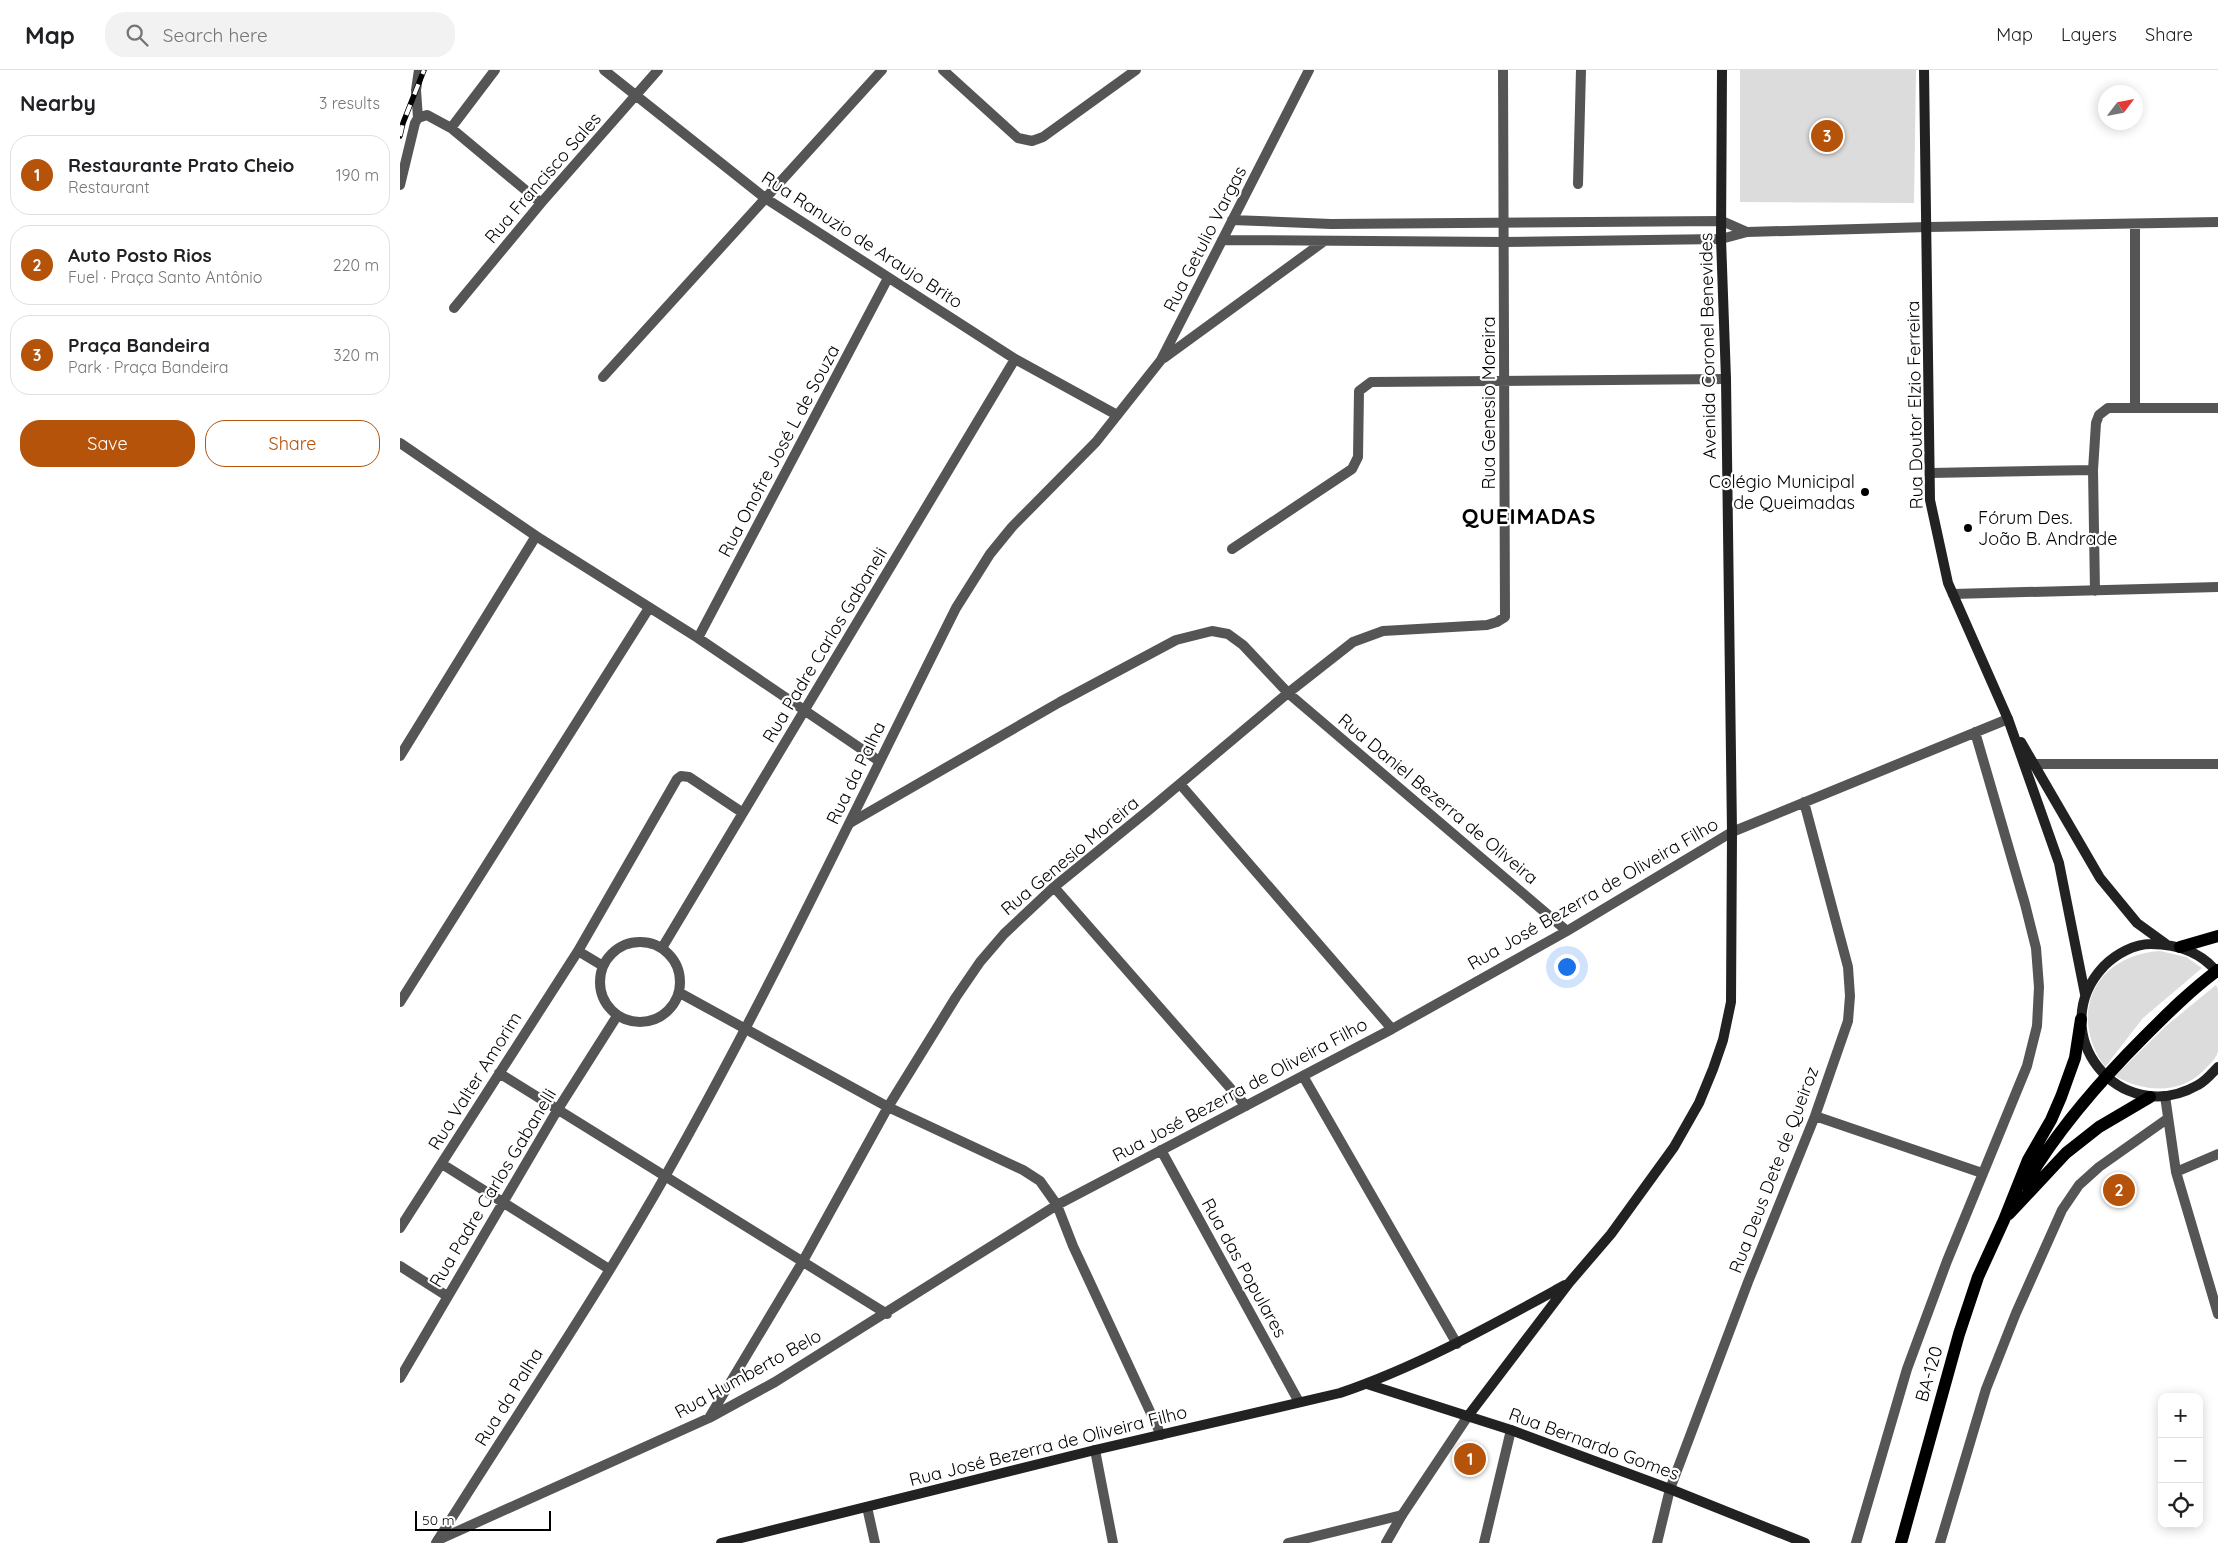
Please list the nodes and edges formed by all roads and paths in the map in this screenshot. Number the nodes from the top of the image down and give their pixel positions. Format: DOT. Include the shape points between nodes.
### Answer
graph roads {
  1 [pos="419,70"];
  2 [pos="496,70"];
  3 [pos="604,70"];
  4 [pos="658,70"];
  5 [pos="882,70"];
  6 [pos="944,70"];
  7 [pos="1136,70"];
  8 [pos="1310,70"];
  9 [pos="1503,70"];
  10 [pos="1581,70"];
  11 [pos="1722,70"];
  12 [pos="1924,70"];
  13 [pos="636,95"];
  14 [pos="418,118"];
  15 [pos="451,128"];
  16 [pos="1578,184"];
  17 [pos="400,185"];
  18 [pos="765,198"];
  19 [pos="541,203"];
  20 [pos="1232,220"];
  21 [pos="1722,221"];
  22 [pos="2218,222"];
  23 [pos="1503,224"];
  24 [pos="2135,224"];
  25 [pos="1928,227"];
  26 [pos="1747,232"];
  27 [pos="1722,239"];
  28 [pos="1222,240"];
  29 [pos="1323,242"];
  30 [pos="1503,242"];
  31 [pos="888,278"];
  32 [pos="454,308"];
  33 [pos="1015,359"];
  34 [pos="1162,360"];
  35 [pos="603,377"];
  36 [pos="1726,378"];
  37 [pos="1505,381"];
  38 [pos="2134,407"];
  39 [pos="2218,408"];
  40 [pos="1117,415"];
  41 [pos="400,443"];
  42 [pos="2093,470"];
  43 [pos="1930,473"];
  44 [pos="536,536"];
  45 [pos="1232,549"];
  46 [pos="2218,587"];
  47 [pos="2095,591"];
  48 [pos="1953,594"];
  49 [pos="649,608"];
  50 [pos="698,638"];
  51 [pos="1288,693"];
  52 [pos="805,712"];
  53 [pos="2008,719"];
  54 [pos="1975,732"];
  55 [pos="400,756"];
  56 [pos="879,761"];
  57 [pos="2034,764"];
  58 [pos="2218,764"];
  59 [pos="1180,784"];
  60 [pos="1804,802"];
  61 [pos="743,813"];
  62 [pos="850,823"];
  63 [pos="1732,832"];
  64 [pos="1054,887"];
  65 [pos="1567,931"];
  66 [pos="2218,936"];
  67 [pos="2166,944"];
  68 [pos="2180,947"];
  69 [pos="662,948"];
  70 [pos="578,952"];
  71 [pos="603,966"];
  72 [pos="2218,972"];
  73 [pos="680,993"];
  74 [pos="2085,994"];
  75 [pos="400,1002"];
  76 [pos="617,1016"];
  77 [pos="2081,1019"];
  78 [pos="1392,1029"];
  79 [pos="746,1030"];
  80 [pos="2218,1068"];
  81 [pos="499,1073"];
  82 [pos="1303,1076"];
  83 [pos="2105,1076"];
  84 [pos="2165,1096"];
  85 [pos="2150,1097"];
  86 [pos="1246,1106"];
  87 [pos="888,1107"];
  88 [pos="558,1109"];
  89 [pos="1815,1116"];
  90 [pos="2167,1119"];
  91 [pos="1161,1150"];
  92 [pos="2218,1154"];
  93 [pos="442,1164"];
  94 [pos="2176,1172"];
  95 [pos="1982,1173"];
  96 [pos="666,1175"];
  97 [pos="504,1202"];
  98 [pos="1057,1205"];
  99 [pos="2004,1220"];
  100 [pos="400,1228"];
  101 [pos="803,1261"];
  102 [pos="400,1266"];
  103 [pos="609,1269"];
  104 [pos="1569,1283"];
  105 [pos="447,1296"];
  106 [pos="887,1314"];
  107 [pos="2218,1314"];
  108 [pos="1457,1344"];
  109 [pos="400,1378"];
  110 [pos="1367,1384"];
  111 [pos="1299,1402"];
  112 [pos="1468,1416"];
  113 [pos="708,1418"];
  114 [pos="1511,1430"];
  115 [pos="1161,1435"];
  116 [pos="1095,1450"];
  117 [pos="1670,1489"];
  118 [pos="867,1507"];
  119 [pos="1402,1515"];
  120 [pos="437,1541"];
  121 [pos="721,1543"];
  122 [pos="875,1543"];
  123 [pos="1113,1543"];
  124 [pos="1288,1543"];
  125 [pos="1386,1543"];
  126 [pos="1484,1543"];
  127 [pos="1657,1543"];
  128 [pos="1805,1543"];
  129 [pos="1856,1543"];
  130 [pos="1901,1543"];
  131 [pos="1940,1543"];
  1 -- 14 [label="street" via="416,90"];
  2 -- 15 [label="street"];
  3 -- 13 [label="street, Rua Ranuzio de Araujo Brito"];
  4 -- 13 [label="street, Rua Francisco Sales"];
  5 -- 18 [label="street"];
  6 -- 7 [label="street" via="1018,138 1032,140 1043,137"];
  8 -- 20 [label="street, Rua Getulio Vargas"];
  9 -- 23 [label="street, Rua Genesio Moreira"];
  10 -- 16 [label="street"];
  11 -- 21 [label="main road, Avenida Coronel Benevides"];
  12 -- 25 [label="main road, Rua Doutor Elzio Ferreira"];
  13 -- 18 [label="street, Rua Ranuzio de Araujo Brito"];
  13 -- 19 [label="street, Rua Francisco Sales"];
  14 -- 15 [label="street" via="427,115"];
  14 -- 17 [label="street"];
  15 -- 19 [label="street"];
  18 -- 31 [label="street, Rua Ranuzio de Araujo Brito"];
  18 -- 35 [label="street"];
  19 -- 32 [label="street, Rua Francisco Sales"];
  20 -- 23 [label="street" via="1331,224"];
  20 -- 28 [label="street, Rua Getulio Vargas"];
  21 -- 23 [label="street"];
  21 -- 26 [label="street"];
  21 -- 27 [label="main road, Avenida Coronel Benevides"];
  22 -- 24 [label="street"];
  23 -- 30 [label="street, Rua Genesio Moreira"];
  24 -- 25 [label="street"];
  24 -- 38 [label="street"];
  25 -- 26 [label="street"];
  25 -- 43 [label="main road, Rua Doutor Elzio Ferreira"];
  26 -- 27 [label="street"];
  27 -- 30 [label="street"];
  27 -- 36 [label="main road, Avenida Coronel Benevides"];
  28 -- 29 [label="street"];
  28 -- 34 [label="street, Rua Getulio Vargas"];
  29 -- 30 [label="street"];
  29 -- 34 [label="street"];
  30 -- 37 [label="street, Rua Genesio Moreira"];
  31 -- 33 [label="street, Rua Ranuzio de Araujo Brito"];
  31 -- 50 [label="street, Rua Onofre José L de Souza"];
  33 -- 40 [label="street, Rua Ranuzio de Araujo Brito"];
  33 -- 52 [label="street, Rua Padre Carlos Gabaneli"];
  34 -- 40 [label="street, Rua Getulio Vargas"];
  36 -- 37 [label="street"];
  36 -- 63 [label="main road, Avenida Coronel Benevides"];
  37 -- 45 [label="street" via="1371,382 1359,391 1358,457 1352,468"];
  37 -- 51 [label="street, Rua Genesio Moreira" via="1505,617 1487,625 1383,630 1370,634 1353,642"];
  38 -- 39 [label="street"];
  38 -- 42 [label="street" via="2108,408 2099,415"];
  40 -- 56 [label="street, Rua da Palha" via="1096,442 1012,527 990,554 956,608"];
  41 -- 44 [label="street"];
  42 -- 43 [label="street"];
  42 -- 47 [label="street"];
  43 -- 48 [label="main road, Rua Doutor Elzio Ferreira" via="1930,500"];
  44 -- 49 [label="street"];
  44 -- 55 [label="street"];
  46 -- 47 [label="street"];
  47 -- 48 [label="street"];
  48 -- 53 [label="main road, Rua Doutor Elzio Ferreira"];
  49 -- 50 [label="street"];
  49 -- 75 [label="street"];
  50 -- 52 [label="street"];
  51 -- 59 [label="street, Rua Genesio Moreira"];
  51 -- 62 [label="street" via="1243,645 1228,634 1212,631 1176,640 1060,702"];
  51 -- 65 [label="street, Rua Daniel Bezerra de Oliveira"];
  52 -- 56 [label="street"];
  52 -- 61 [label="street, Rua Padre Carlos Gabaneli"];
  53 -- 54 [label="street"];
  53 -- 57 [label="main road"];
  53 -- 74 [label="main road" via="2059,863"];
  54 -- 60 [label="street"];
  54 -- 95 [label="street" via="2025,904 2036,948 2039,987 2037,1026 2027,1066"];
  56 -- 62 [label="street, Rua da Palha"];
  57 -- 58 [label="street"];
  57 -- 67 [label="main road" via="2100,878 2137,923"];
  59 -- 64 [label="street, Rua Genesio Moreira"];
  59 -- 78 [label="street"];
  60 -- 63 [label="street"];
  60 -- 89 [label="street, Rua Deus Dete de Queiroz" via="1848,967 1850,996 1848,1022"];
  61 -- 69 [label="street, Rua Padre Carlos Gabaneli"];
  61 -- 70 [label="street, Rua Valter Amorim" via="689,777 681,776"];
  62 -- 79 [label="street, Rua da Palha"];
  63 -- 65 [label="street, Rua José Bezerra de Oliveira Filho"];
  63 -- 104 [label="main road, Rua José Bezerra de Oliveira Filho" via="1731,1002 1714,1069 1674,1147 1611,1234"];
  64 -- 86 [label="street"];
  64 -- 87 [label="street, Rua Genesio Moreira" via="1004,934 980,962"];
  65 -- 78 [label="street, Rua José Bezerra de Oliveira Filho"];
  66 -- 68 [label="main road"];
  67 -- 68 [label="main road"];
  67 -- 74 [label="main road" via="2147,944 2110,959 2094,976"];
  68 -- 72 [label="main road" via="2204,959"];
  69 -- 71 [label="street" via="635,942 611,954"];
  69 -- 73 [label="street" via="678,967"];
  70 -- 71 [label="street"];
  70 -- 81 [label="street, Rua Valter Amorim"];
  71 -- 76 [label="street" via="601,993"];
  72 -- 83 [label="main road, BA-120" via="2178,1003"];
  73 -- 76 [label="street" via="666,1015 654,1021 629,1022"];
  73 -- 79 [label="street"];
  74 -- 77 [label="main road"];
  76 -- 88 [label="street, Rua Padre Carlos Gabanelli"];
  77 -- 83 [label="main road" via="2085,1044"];
  77 -- 99 [label="main road" via="2074,1058 2061,1097 2028,1160"];
  78 -- 82 [label="street, Rua José Bezerra de Oliveira Filho"];
  79 -- 87 [label="street"];
  79 -- 96 [label="street, Rua da Palha"];
  80 -- 84 [label="main road" via="2200,1084 2180,1094"];
  81 -- 88 [label="street"];
  81 -- 93 [label="street, Rua Valter Amorim"];
  82 -- 86 [label="street, Rua José Bezerra de Oliveira Filho"];
  82 -- 108 [label="street"];
  83 -- 85 [label="main road" via="2119,1087"];
  83 -- 99 [label="main road, BA-120" via="2048,1148"];
  84 -- 85 [label="main road"];
  84 -- 90 [label="street"];
  85 -- 99 [label="main road" via="2099,1127 2066,1153"];
  86 -- 91 [label="street, Rua José Bezerra de Oliveira Filho"];
  87 -- 98 [label="street" via="1024,1170 1040,1182"];
  87 -- 101 [label="street, Rua Genesio Moreira"];
  88 -- 96 [label="street"];
  88 -- 97 [label="street, Rua Padre Carlos Gabanelli"];
  89 -- 95 [label="street"];
  89 -- 117 [label="street, Rua Deus Dete de Queiroz"];
  90 -- 94 [label="street"];
  90 -- 131 [label="street" via="2099,1166 2079,1185 2062,1210 1986,1389"];
  91 -- 98 [label="street, Rua José Bezerra de Oliveira Filho"];
  91 -- 111 [label="street, Rua das Populares"];
  92 -- 94 [label="street"];
  93 -- 97 [label="street"];
  93 -- 100 [label="street, Rua Valter Amorim"];
  94 -- 107 [label="street"];
  95 -- 129 [label="street" via="1907,1370"];
  96 -- 101 [label="street"];
  96 -- 103 [label="street, Rua da Palha"];
  97 -- 103 [label="street"];
  97 -- 105 [label="street, Rua Padre Carlos Gabanelli"];
  98 -- 106 [label="street, Rua Humberto Belo"];
  98 -- 115 [label="street"];
  99 -- 130 [label="main road, BA-120 / BA-120" via="1978,1277 1959,1334"];
  101 -- 106 [label="street"];
  101 -- 113 [label="street, Rua Genesio Moreira"];
  102 -- 105 [label="street"];
  103 -- 120 [label="street, Rua da Palha"];
  104 -- 108 [label="main road, Rua José Bezerra de Oliveira Filho"];
  104 -- 112 [label="main road, Rua José Bezerra de Oliveira Filho"];
  105 -- 109 [label="street, Rua Padre Carlos Gabanelli"];
  106 -- 113 [label="street, Rua Humberto Belo" via="775,1382"];
  108 -- 110 [label="main road, Rua José Bezerra de Oliveira Filho"];
  110 -- 111 [label="main road, Rua José Bezerra de Oliveira Filho"];
  110 -- 112 [label="main road, Rua Bernardo Gomes"];
  111 -- 115 [label="main road, Rua José Bezerra de Oliveira Filho"];
  112 -- 114 [label="main road, Rua Bernardo Gomes"];
  112 -- 119 [label="street"];
  113 -- 120 [label="street, Rua Humberto Belo"];
  114 -- 117 [label="main road, Rua Bernardo Gomes"];
  114 -- 126 [label="street"];
  115 -- 116 [label="main road, Rua José Bezerra de Oliveira Filho"];
  116 -- 118 [label="main road, Rua José Bezerra de Oliveira Filho"];
  116 -- 123 [label="street"];
  117 -- 127 [label="street, Rua Deus Dete de Queiroz"];
  117 -- 128 [label="main road, Rua Bernardo Gomes"];
  118 -- 121 [label="main road, Rua José Bezerra de Oliveira Filho"];
  118 -- 122 [label="street"];
  119 -- 124 [label="street"];
  119 -- 125 [label="street"];
}
